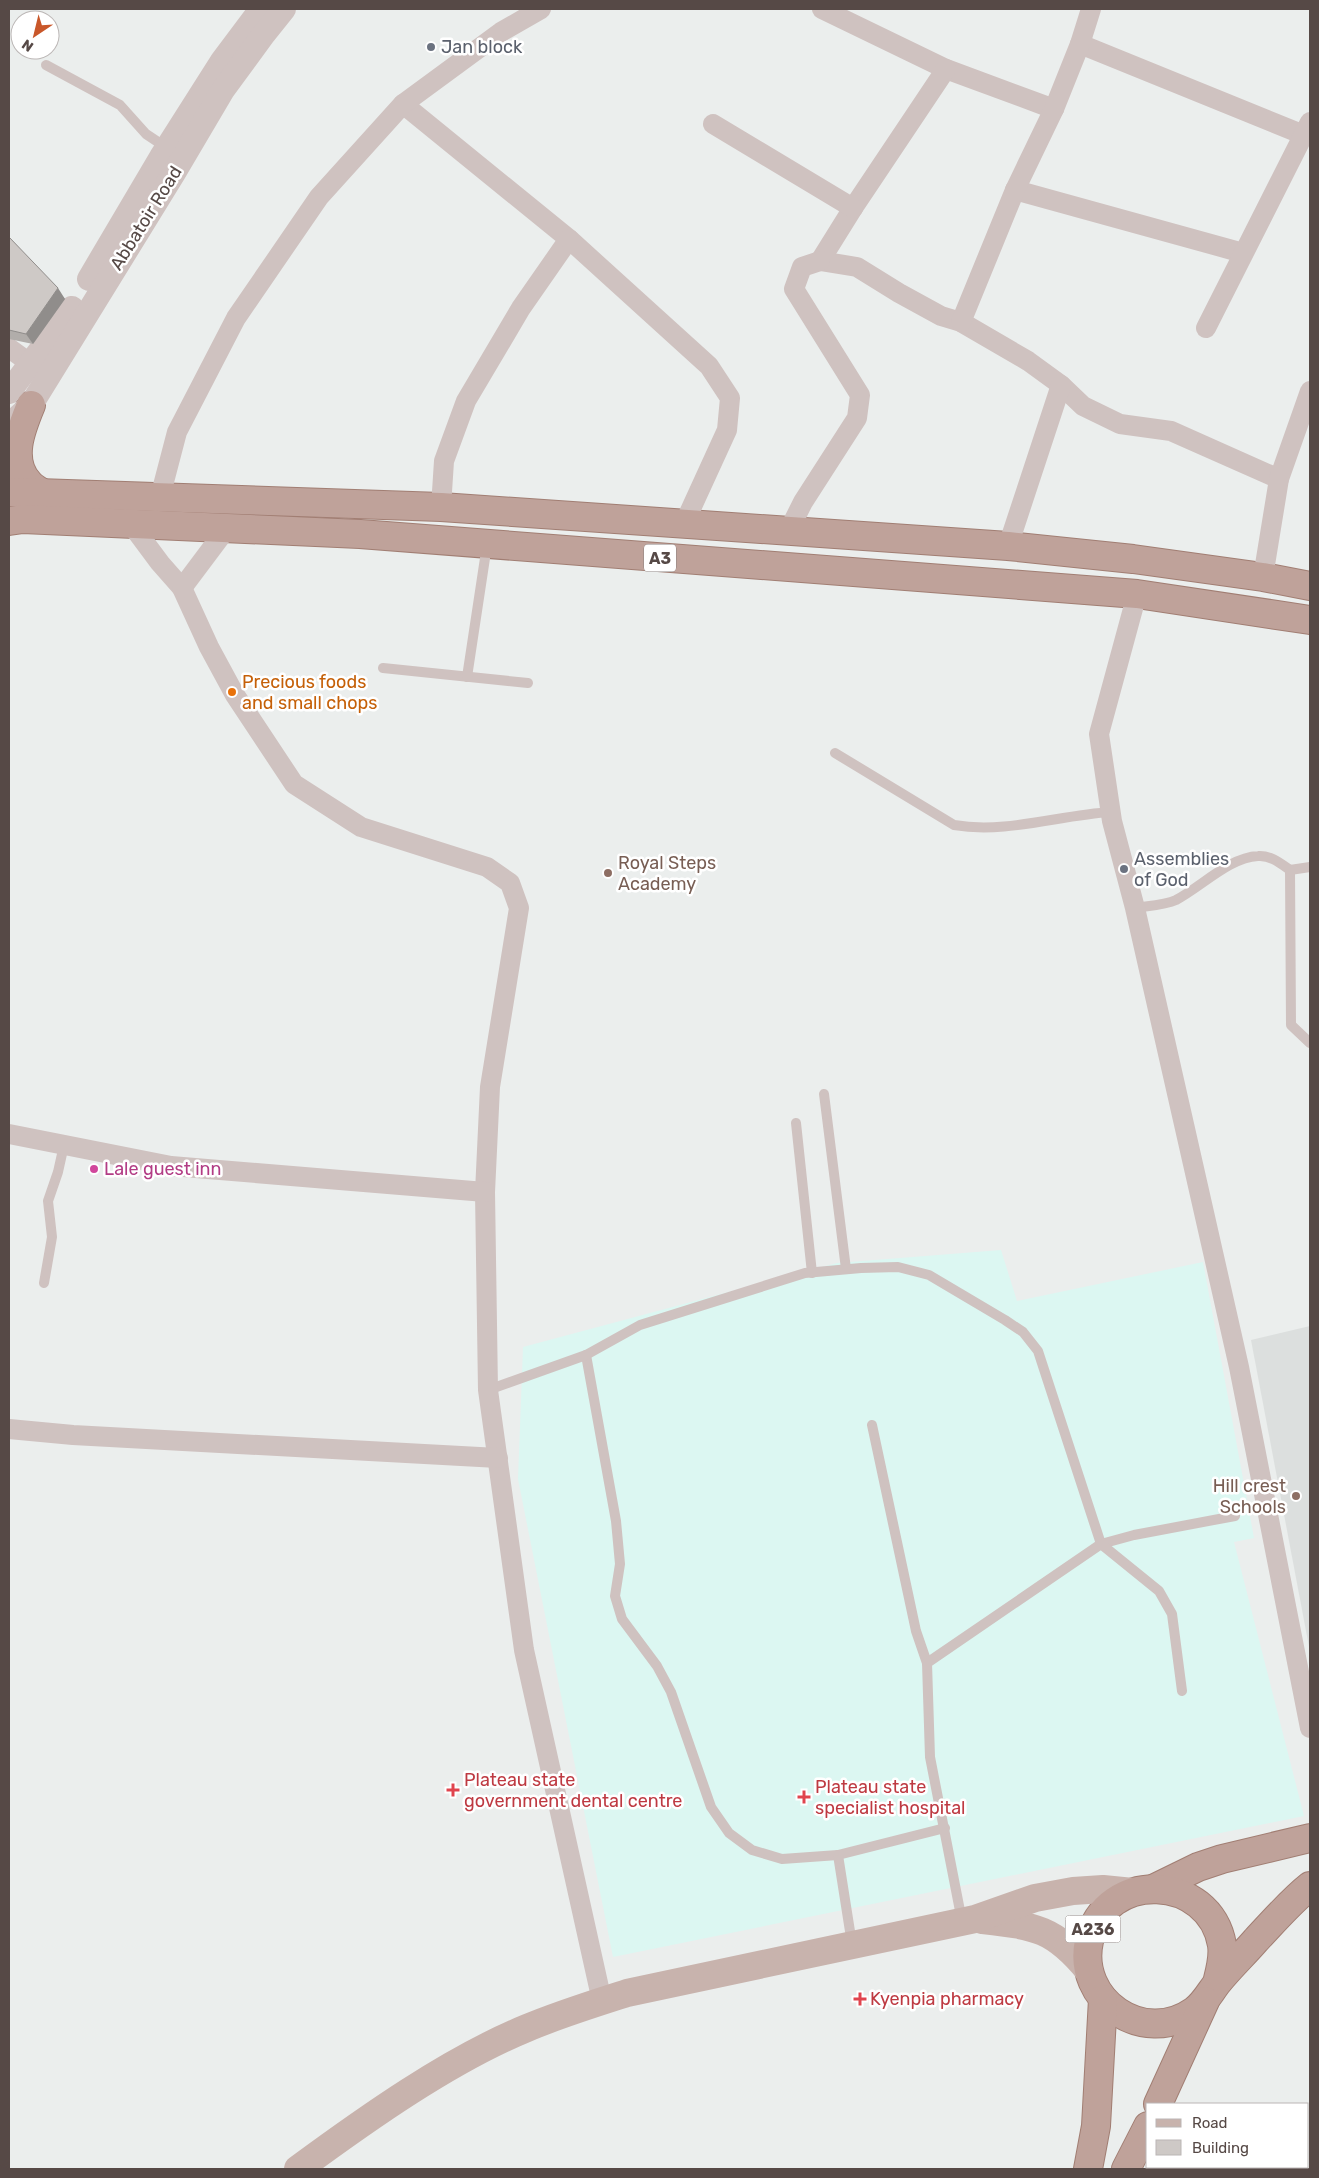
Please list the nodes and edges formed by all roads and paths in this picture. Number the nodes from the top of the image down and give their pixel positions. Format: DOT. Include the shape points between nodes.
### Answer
graph roads {
  1 [pos="261,9"];
  2 [pos="284,9"];
  3 [pos="541,9"];
  4 [pos="822,9"];
  5 [pos="1091,9"];
  6 [pos="1080,44"];
  7 [pos="46,65"];
  8 [pos="946,69"];
  9 [pos="402,104"];
  10 [pos="1054,109"];
  11 [pos="713,124"];
  12 [pos="1307,129"];
  13 [pos="167,148"];
  14 [pos="1015,190"];
  15 [pos="853,208"];
  16 [pos="569,239"];
  17 [pos="1243,253"];
  18 [pos="820,261"];
  19 [pos="962,322"];
  20 [pos="1206,328"];
  21 [pos="9,348"];
  22 [pos="30,364"];
  23 [pos="1061,386"];
  24 [pos="1310,391"];
  25 [pos="20,398"];
  26 [pos="9,426"];
  27 [pos="1279,479"];
  28 [pos="9,492"];
  29 [pos="45,495"];
  30 [pos="160,497"];
  31 [pos="441,507"];
  32 [pos="584,517"];
  33 [pos="9,521"];
  34 [pos="131,524"];
  35 [pos="684,524"];
  36 [pos="227,528"];
  37 [pos="788,532"];
  38 [pos="488,544"];
  39 [pos="1008,546"];
  40 [pos="579,551"];
  41 [pos="1263,577"];
  42 [pos="1310,586"];
  43 [pos="182,588"];
  44 [pos="1137,594"];
  45 [pos="1310,620"];
  46 [pos="384,668"];
  47 [pos="467,677"];
  48 [pos="528,683"];
  49 [pos="835,753"];
  50 [pos="1111,812"];
  51 [pos="1310,867"];
  52 [pos="1290,870"];
  53 [pos="1135,908"];
  54 [pos="1310,1043"];
  55 [pos="824,1094"];
  56 [pos="796,1123"];
  57 [pos="9,1134"];
  58 [pos="64,1145"];
  59 [pos="485,1192"];
  60 [pos="846,1269"];
  61 [pos="812,1273"];
  62 [pos="44,1282"];
  63 [pos="586,1355"];
  64 [pos="488,1390"];
  65 [pos="872,1425"];
  66 [pos="9,1430"];
  67 [pos="498,1458"];
  68 [pos="1235,1516"];
  69 [pos="1101,1544"];
  70 [pos="927,1663"];
  71 [pos="1182,1691"];
  72 [pos="1310,1728"];
  73 [pos="945,1828"];
  74 [pos="1310,1838"];
  75 [pos="838,1855"];
  76 [pos="1307,1887"];
  77 [pos="1144,1890"];
  78 [pos="969,1921"];
  79 [pos="852,1946"];
  80 [pos="1089,1971"];
  81 [pos="1211,1992"];
  82 [pos="1103,2000"];
  83 [pos="602,2001"];
  84 [pos="1158,2103"];
  85 [pos="1146,2130"];
  86 [pos="298,2169"];
  87 [pos="1088,2169"];
  88 [pos="1126,2169"];
  1 -- 13 [label="street, Abbatoir Road" via="222,61"];
  2 -- 25 [label="street, Abbatoir Road" via="223,90 174,173"];
  3 -- 9 [label="street" via="501,32"];
  4 -- 8 [label="street"];
  5 -- 6 [label="street"];
  6 -- 10 [label="street"];
  6 -- 12 [label="street"];
  7 -- 13 [label="lane" via="120,105 146,134"];
  8 -- 10 [label="street"];
  8 -- 15 [label="street"];
  9 -- 16 [label="street"];
  9 -- 30 [label="street" via="319,197 236,318 177,432"];
  10 -- 14 [label="street"];
  11 -- 15 [label="street"];
  12 -- 17 [label="street"];
  13 -- 22 [label="street, Abbatoir Road" via="67,318"];
  14 -- 17 [label="street"];
  14 -- 19 [label="street"];
  15 -- 18 [label="street"];
  16 -- 31 [label="street" via="521,308 466,401 444,461"];
  16 -- 35 [label="street" via="709,366 730,398 728,430"];
  17 -- 20 [label="street"];
  18 -- 19 [label="street" via="857,267 941,316"];
  18 -- 37 [label="street" via="802,268 794,289 860,395 857,418 802,502"];
  19 -- 23 [label="street" via="1028,361"];
  21 -- 22 [label="street"];
  22 -- 25 [label="street, Abbatoir Road"];
  23 -- 27 [label="street" via="1083,406 1120,424 1171,431"];
  23 -- 39 [label="street"];
  24 -- 27 [label="street"];
  25 -- 26 [label="street, Abbatoir Road"];
  25 -- 29 [label="highway" via="19,463 28,483"];
  27 -- 41 [label="street"];
  28 -- 29 [label="highway, A3"];
  29 -- 30 [label="highway, A3"];
  30 -- 31 [label="highway, A3"];
  31 -- 32 [label="highway, A3"];
  32 -- 35 [label="highway, A3"];
  32 -- 40 [label="highway" via="596,535"];
  33 -- 34 [label="highway, A3"];
  34 -- 36 [label="highway, A3"];
  34 -- 43 [label="street"];
  35 -- 37 [label="highway, A3"];
  36 -- 38 [label="highway, A3"];
  36 -- 43 [label="street"];
  37 -- 39 [label="highway, A3"];
  38 -- 40 [label="highway, A3"];
  38 -- 47 [label="lane"];
  39 -- 41 [label="highway, A3"];
  40 -- 44 [label="highway, A3"];
  41 -- 42 [label="highway, A3"];
  43 -- 59 [label="street" via="235,695 294,784 361,827 487,867 510,883 519,908 490,1087"];
  44 -- 45 [label="highway, A3"];
  44 -- 50 [label="street" via="1099,734"];
  46 -- 47 [label="lane"];
  47 -- 48 [label="lane"];
  49 -- 50 [label="lane" via="954,825 994,828"];
  50 -- 53 [label="street"];
  51 -- 52 [label="lane"];
  52 -- 53 [label="lane" via="1274,859 1259,856 1240,861 1176,900"];
  52 -- 54 [label="lane" via="1291,1025"];
  53 -- 72 [label="street" via="1239,1367"];
  55 -- 60 [label="lane"];
  56 -- 61 [label="lane"];
  57 -- 58 [label="street"];
  58 -- 59 [label="street" via="171,1166"];
  58 -- 62 [label="lane" via="48,1201 52,1238"];
  59 -- 64 [label="street"];
  60 -- 61 [label="lane"];
  60 -- 69 [label="lane" via="898,1266 928,1275 1023,1332 1038,1351"];
  61 -- 63 [label="lane" via="640,1325"];
  63 -- 64 [label="lane"];
  63 -- 75 [label="lane" via="616,1522 620,1564 614,1596 622,1619 657,1666 671,1692 711,1807 729,1833 752,1850 782,1858"];
  64 -- 67 [label="street"];
  65 -- 70 [label="lane" via="916,1631"];
  66 -- 67 [label="street"];
  67 -- 83 [label="street" via="524,1650"];
  68 -- 69 [label="lane"];
  69 -- 70 [label="lane"];
  69 -- 71 [label="lane" via="1159,1591 1172,1614"];
  70 -- 73 [label="lane" via="930,1757"];
  73 -- 75 [label="lane"];
  73 -- 78 [label="lane"];
  74 -- 77 [label="highway, A236" via="1222,1858"];
  75 -- 79 [label="lane"];
  76 -- 81 [label="highway, A236"];
  77 -- 78 [label="main road" via="1073,1891 1035,1898"];
  77 -- 80 [label="highway, A236" via="1115,1901 1101,1914 1091,1932 1087,1951"];
  77 -- 81 [label="highway, A236" via="1174,1891 1191,1899 1206,1912 1222,1946 1222,1965"];
  78 -- 79 [label="main road"];
  78 -- 80 [label="main road" via="1018,1924 1045,1933 1069,1948"];
  79 -- 83 [label="main road"];
  80 -- 82 [label="highway, A236"];
  81 -- 82 [label="highway, A236" via="1194,2011 1182,2018 1154,2024 1126,2017"];
  81 -- 84 [label="highway, A236"];
  82 -- 87 [label="highway" via="1096,2126"];
  83 -- 86 [label="main road" via="525,2028 454,2064"];
  85 -- 88 [label="highway"];
}
